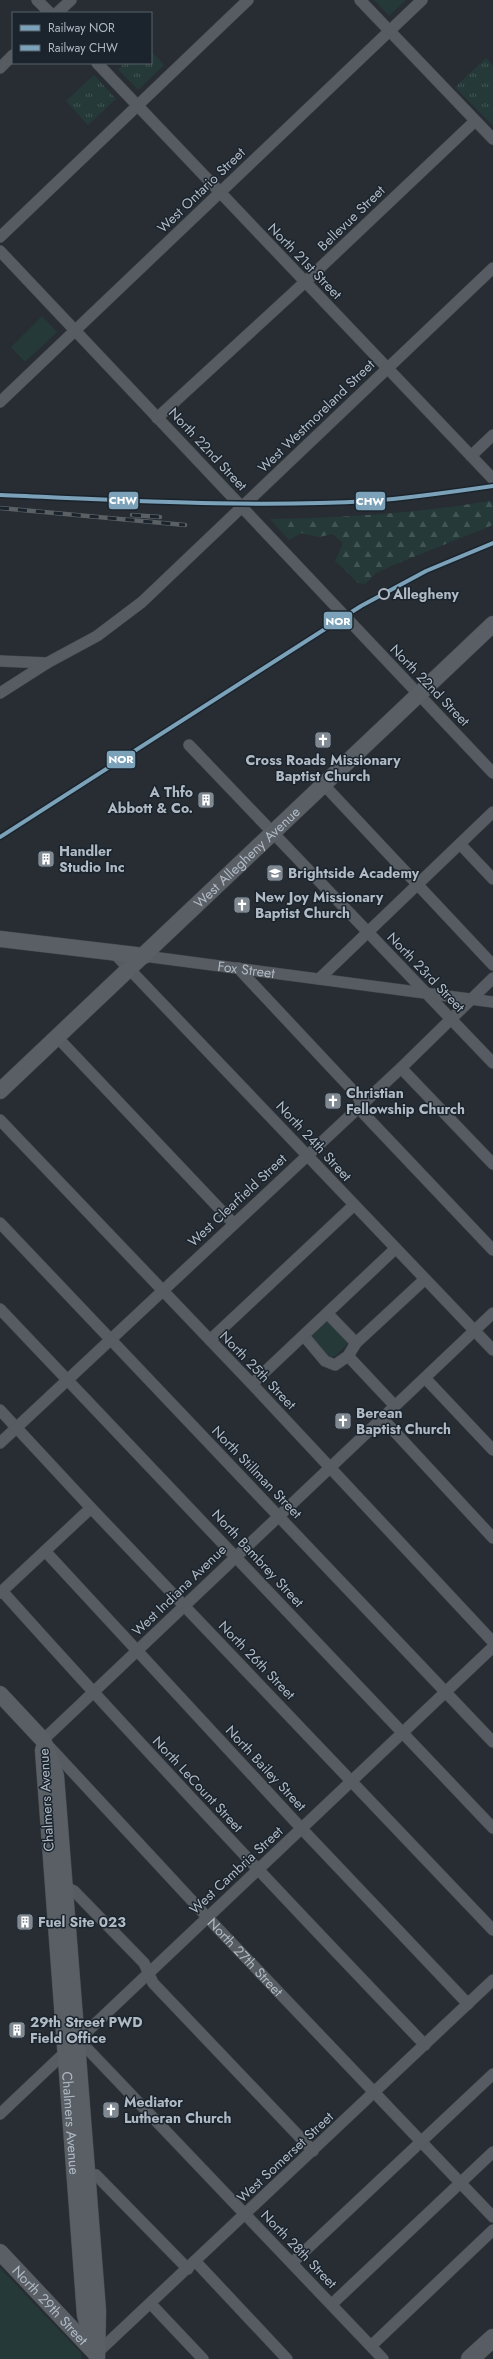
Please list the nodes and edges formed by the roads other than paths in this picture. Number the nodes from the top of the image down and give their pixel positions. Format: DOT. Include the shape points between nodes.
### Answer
graph roads {
  1 [pos="38,0"];
  2 [pos="71,0"];
  3 [pos="248,0"];
  4 [pos="360,0"];
  5 [pos="422,0"];
  6 [pos="49,12"];
  7 [pos="58,12"];
  8 [pos="390,31"];
  9 [pos="12,56"];
  10 [pos="98,64"];
  11 [pos="0,68"];
  12 [pos="137,104"];
  13 [pos="475,121"];
  14 [pos="493,139"];
  15 [pos="219,193"];
  16 [pos="0,236"];
  17 [pos="0,251"];
  18 [pos="493,268"];
  19 [pos="305,282"];
  20 [pos="75,331"];
  21 [pos="388,368"];
  22 [pos="0,402"];
  23 [pos="157,418"];
  24 [pos="493,435"];
  25 [pos="471,456"];
  26 [pos="493,479"];
  27 [pos="242,507"];
  28 [pos="493,624"];
  29 [pos="0,661"];
  30 [pos="46,663"];
  31 [pos="0,693"];
  32 [pos="420,694"];
  33 [pos="189,745"];
  34 [pos="493,773"];
  35 [pos="324,785"];
  36 [pos="493,812"];
  37 [pos="273,833"];
  38 [pos="460,844"];
  39 [pos="493,879"];
  40 [pos="417,883"];
  41 [pos="367,931"];
  42 [pos="3,943"];
  43 [pos="113,952"];
  44 [pos="144,956"];
  45 [pos="493,965"];
  46 [pos="130,968"];
  47 [pos="238,968"];
  48 [pos="493,978"];
  49 [pos="318,979"];
  50 [pos="423,992"];
  51 [pos="472,999"];
  52 [pos="493,1002"];
  53 [pos="451,1019"];
  54 [pos="57,1037"];
  55 [pos="493,1063"];
  56 [pos="401,1068"];
  57 [pos="0,1091"];
  58 [pos="361,1105"];
  59 [pos="0,1120"];
  60 [pos="307,1156"];
  61 [pos="493,1164"];
  62 [pos="353,1206"];
  63 [pos="0,1222"];
  64 [pos="234,1224"];
  65 [pos="395,1249"];
  66 [pos="493,1250"];
  67 [pos="424,1280"];
  68 [pos="162,1292"];
  69 [pos="0,1309"];
  70 [pos="493,1313"];
  71 [pos="328,1314"];
  72 [pos="474,1331"];
  73 [pos="304,1336"];
  74 [pos="110,1340"];
  75 [pos="210,1340"];
  76 [pos="356,1343"];
  77 [pos="493,1350"];
  78 [pos="348,1356"];
  79 [pos="425,1378"];
  80 [pos="68,1379"];
  81 [pos="252,1384"];
  82 [pos="395,1406"];
  83 [pos="0,1410"];
  84 [pos="382,1418"];
  85 [pos="16,1427"];
  86 [pos="0,1443"];
  87 [pos="493,1450"];
  88 [pos="330,1468"];
  89 [pos="91,1508"];
  90 [pos="279,1516"];
  91 [pos="493,1538"];
  92 [pos="45,1551"];
  93 [pos="236,1557"];
  94 [pos="1,1592"];
  95 [pos="184,1606"];
  96 [pos="493,1642"];
  97 [pos="493,1647"];
  98 [pos="137,1651"];
  99 [pos="446,1692"];
  100 [pos="93,1693"];
  101 [pos="0,1694"];
  102 [pos="403,1733"];
  103 [pos="43,1740"];
  104 [pos="493,1742"];
  105 [pos="351,1781"];
  106 [pos="302,1828"];
  107 [pos="493,1828"];
  108 [pos="258,1870"];
  109 [pos="58,1888"];
  110 [pos="208,1918"];
  111 [pos="493,1930"];
  112 [pos="149,1973"];
  113 [pos="493,1980"];
  114 [pos="468,2004"];
  115 [pos="78,2039"];
  116 [pos="425,2045"];
  117 [pos="65,2052"];
  118 [pos="493,2074"];
  119 [pos="374,2093"];
  120 [pos="0,2114"];
  121 [pos="420,2142"];
  122 [pos="313,2151"];
  123 [pos="493,2152"];
  124 [pos="81,2172"];
  125 [pos="460,2183"];
  126 [pos="245,2215"];
  127 [pos="493,2217"];
  128 [pos="493,2230"];
  129 [pos="0,2252"];
  130 [pos="292,2263"];
  131 [pos="192,2265"];
  132 [pos="151,2304"];
  133 [pos="332,2304"];
  134 [pos="493,2338"];
  135 [pos="371,2346"];
  136 [pos="98,2357"];
  137 [pos="203,2359"];
  138 [pos="288,2359"];
  139 [pos="383,2359"];
  140 [pos="470,2359"];
  1 -- 6 [label="street"];
  2 -- 7 [label="street"];
  3 -- 12 [label="street"];
  4 -- 8 [label="street"];
  5 -- 8 [label="street, West Ontario Street"];
  8 -- 13 [label="street"];
  8 -- 15 [label="street, West Ontario Street"];
  9 -- 11 [label="street"];
  10 -- 12 [label="street, North 21st Street"];
  12 -- 15 [label="street, North 21st Street"];
  12 -- 16 [label="street"];
  13 -- 14 [label="street"];
  13 -- 19 [label="street, Bellevue Street"];
  15 -- 19 [label="street, North 21st Street"];
  15 -- 20 [label="street, West Ontario Street"];
  17 -- 20 [label="street, North 22nd Street"];
  18 -- 21 [label="street, West Westmoreland Street"];
  19 -- 21 [label="street, North 21st Street"];
  19 -- 23 [label="street, Bellevue Street"];
  20 -- 22 [label="street, West Ontario Street"];
  20 -- 23 [label="street, North 22nd Street"];
  21 -- 25 [label="street, North 21st Street"];
  21 -- 27 [label="street, West Westmoreland Street"];
  23 -- 27 [label="street, North 22nd Street"];
  24 -- 25 [label="street"];
  25 -- 26 [label="street, North 21st Street"];
  27 -- 30 [label="street, West Westmoreland Street" via="142,602 98,636"];
  27 -- 32 [label="street, North 22nd Street"];
  28 -- 32 [label="street, West Allegheny Avenue"];
  29 -- 30 [label="street"];
  30 -- 31 [label="street, West Westmoreland Street"];
  32 -- 34 [label="street, North 22nd Street"];
  32 -- 35 [label="street, West Allegheny Avenue"];
  33 -- 37 [label="street, North 23rd Street"];
  35 -- 37 [label="street, West Allegheny Avenue"];
  35 -- 40 [label="street"];
  36 -- 38 [label="street"];
  37 -- 41 [label="street, North 23rd Street"];
  37 -- 44 [label="street, West Allegheny Avenue"];
  38 -- 39 [label="street"];
  38 -- 40 [label="street"];
  40 -- 41 [label="street"];
  40 -- 45 [label="street"];
  41 -- 49 [label="street"];
  41 -- 50 [label="street, North 23rd Street"];
  42 -- 43 [label="street, Fox Street"];
  43 -- 44 [label="street, Fox Street"];
  43 -- 46 [label="street, North 24th Street"];
  44 -- 46 [label="street, West Allegheny Avenue"];
  44 -- 47 [label="street, Fox Street"];
  46 -- 54 [label="street, West Allegheny Avenue"];
  46 -- 60 [label="street, North 24th Street"];
  47 -- 49 [label="street, Fox Street"];
  47 -- 58 [label="street" via="358,1096"];
  48 -- 51 [label="street, West Clearfield Street"];
  49 -- 50 [label="street, Fox Street"];
  50 -- 51 [label="street, Fox Street"];
  50 -- 53 [label="street, North 23rd Street"];
  51 -- 52 [label="street, Fox Street"];
  51 -- 53 [label="street, West Clearfield Street"];
  53 -- 55 [label="street, North 23rd Street"];
  53 -- 56 [label="street, West Clearfield Street"];
  54 -- 57 [label="street, West Allegheny Avenue"];
  54 -- 64 [label="street"];
  56 -- 58 [label="street, West Clearfield Street"];
  56 -- 61 [label="street"];
  58 -- 60 [label="street, West Clearfield Street"];
  58 -- 66 [label="street" via="364,1114"];
  59 -- 68 [label="street, North 25th Street"];
  60 -- 62 [label="street, North 24th Street"];
  60 -- 64 [label="street, West Clearfield Street"];
  62 -- 65 [label="street, North 24th Street"];
  62 -- 75 [label="street"];
  63 -- 74 [label="street, North Stillman Street"];
  64 -- 68 [label="street, West Clearfield Street"];
  65 -- 67 [label="street, North 24th Street"];
  65 -- 71 [label="street"];
  67 -- 72 [label="street, North 24th Street"];
  67 -- 76 [label="street"];
  68 -- 74 [label="street, West Clearfield Street"];
  68 -- 75 [label="street, North 25th Street"];
  69 -- 80 [label="street, North Bambrey Street"];
  70 -- 72 [label="street, West Indiana Avenue"];
  71 -- 73 [label="street"];
  71 -- 76 [label="street"];
  72 -- 77 [label="street, North 24th Street"];
  72 -- 79 [label="street, West Indiana Avenue"];
  73 -- 78 [label="street" via="325,1361 334,1365"];
  73 -- 81 [label="street"];
  74 -- 80 [label="street, West Clearfield Street"];
  74 -- 90 [label="street, North Stillman Street"];
  75 -- 81 [label="street, North 25th Street"];
  76 -- 78 [label="street"];
  78 -- 82 [label="street"];
  79 -- 82 [label="street, West Indiana Avenue"];
  79 -- 87 [label="street"];
  80 -- 85 [label="street, West Clearfield Street"];
  80 -- 93 [label="street, North Bambrey Street"];
  81 -- 88 [label="street, North 25th Street"];
  82 -- 84 [label="street, West Indiana Avenue"];
  83 -- 85 [label="street, North 26th Street"];
  84 -- 88 [label="street, West Indiana Avenue"];
  84 -- 91 [label="street"];
  85 -- 86 [label="street, West Clearfield Street"];
  85 -- 89 [label="street, North 26th Street"];
  88 -- 90 [label="street, West Indiana Avenue"];
  88 -- 96 [label="street, North 25th Street"];
  89 -- 92 [label="street"];
  89 -- 95 [label="street, North 26th Street"];
  90 -- 93 [label="street, West Indiana Avenue"];
  90 -- 99 [label="street, North Stillman Street"];
  92 -- 94 [label="street"];
  92 -- 98 [label="street, North Bailey Street"];
  93 -- 95 [label="street, West Indiana Avenue"];
  93 -- 102 [label="street, North Bambrey Street"];
  94 -- 100 [label="street, North LeCount Street"];
  95 -- 98 [label="street, West Indiana Avenue"];
  95 -- 105 [label="street, North 26th Street"];
  97 -- 99 [label="street, West Cambria Street"];
  98 -- 100 [label="street, West Indiana Avenue"];
  98 -- 106 [label="street, North Bailey Street"];
  99 -- 102 [label="street, West Cambria Street"];
  99 -- 104 [label="street, North Stillman Street"];
  100 -- 103 [label="street, West Indiana Avenue"];
  100 -- 108 [label="street, North LeCount Street"];
  101 -- 103 [label="street, North 27th Street"];
  102 -- 105 [label="street, West Cambria Street"];
  102 -- 107 [label="street, North Bambrey Street"];
  103 -- 109 [label="street, Chalmers Avenue" via="56,1776"];
  103 -- 110 [label="street, North 27th Street"];
  105 -- 106 [label="street, West Cambria Street"];
  105 -- 111 [label="street, North 26th Street"];
  106 -- 108 [label="street, West Cambria Street"];
  106 -- 114 [label="street, North Bailey Street"];
  108 -- 110 [label="street, West Cambria Street"];
  108 -- 116 [label="street, North LeCount Street"];
  109 -- 112 [label="street" via="74,1891 144,1963"];
  109 -- 115 [label="street, Chalmers Avenue"];
  109 -- 117 [label="street, Chalmers Avenue"];
  110 -- 112 [label="street, West Cambria Street"];
  110 -- 119 [label="street, North 27th Street"];
  112 -- 115 [label="street, West Cambria Street"];
  112 -- 122 [label="street" via="153,1983"];
  113 -- 114 [label="street, West Somerset Street"];
  114 -- 116 [label="street, West Somerset Street"];
  115 -- 117 [label="street, West Cambria Street"];
  115 -- 124 [label="street, Chalmers Avenue"];
  115 -- 126 [label="street, North 28th Street"];
  116 -- 119 [label="street, West Somerset Street"];
  117 -- 120 [label="street, West Cambria Street"];
  117 -- 124 [label="street, Chalmers Avenue"];
  118 -- 121 [label="street"];
  119 -- 121 [label="street, North 27th Street"];
  119 -- 122 [label="street, West Somerset Street"];
  121 -- 125 [label="street, North 27th Street"];
  121 -- 130 [label="street"];
  122 -- 126 [label="street, West Somerset Street"];
  123 -- 125 [label="street"];
  124 -- 131 [label="street" via="96,2175"];
  124 -- 136 [label="street, Chalmers Avenue" via="98,2311"];
  125 -- 127 [label="street, North 27th Street"];
  125 -- 133 [label="street"];
  126 -- 130 [label="street, North 28th Street"];
  126 -- 131 [label="street, West Somerset Street"];
  128 -- 135 [label="street"];
  129 -- 136 [label="street, North 29th Street"];
  130 -- 133 [label="street, North 28th Street"];
  131 -- 132 [label="street, West Somerset Street"];
  131 -- 138 [label="street"];
  132 -- 136 [label="street, West Somerset Street"];
  132 -- 137 [label="street"];
  133 -- 135 [label="street, North 28th Street"];
  134 -- 140 [label="main road"];
  135 -- 139 [label="street, North 28th Street"];
}
